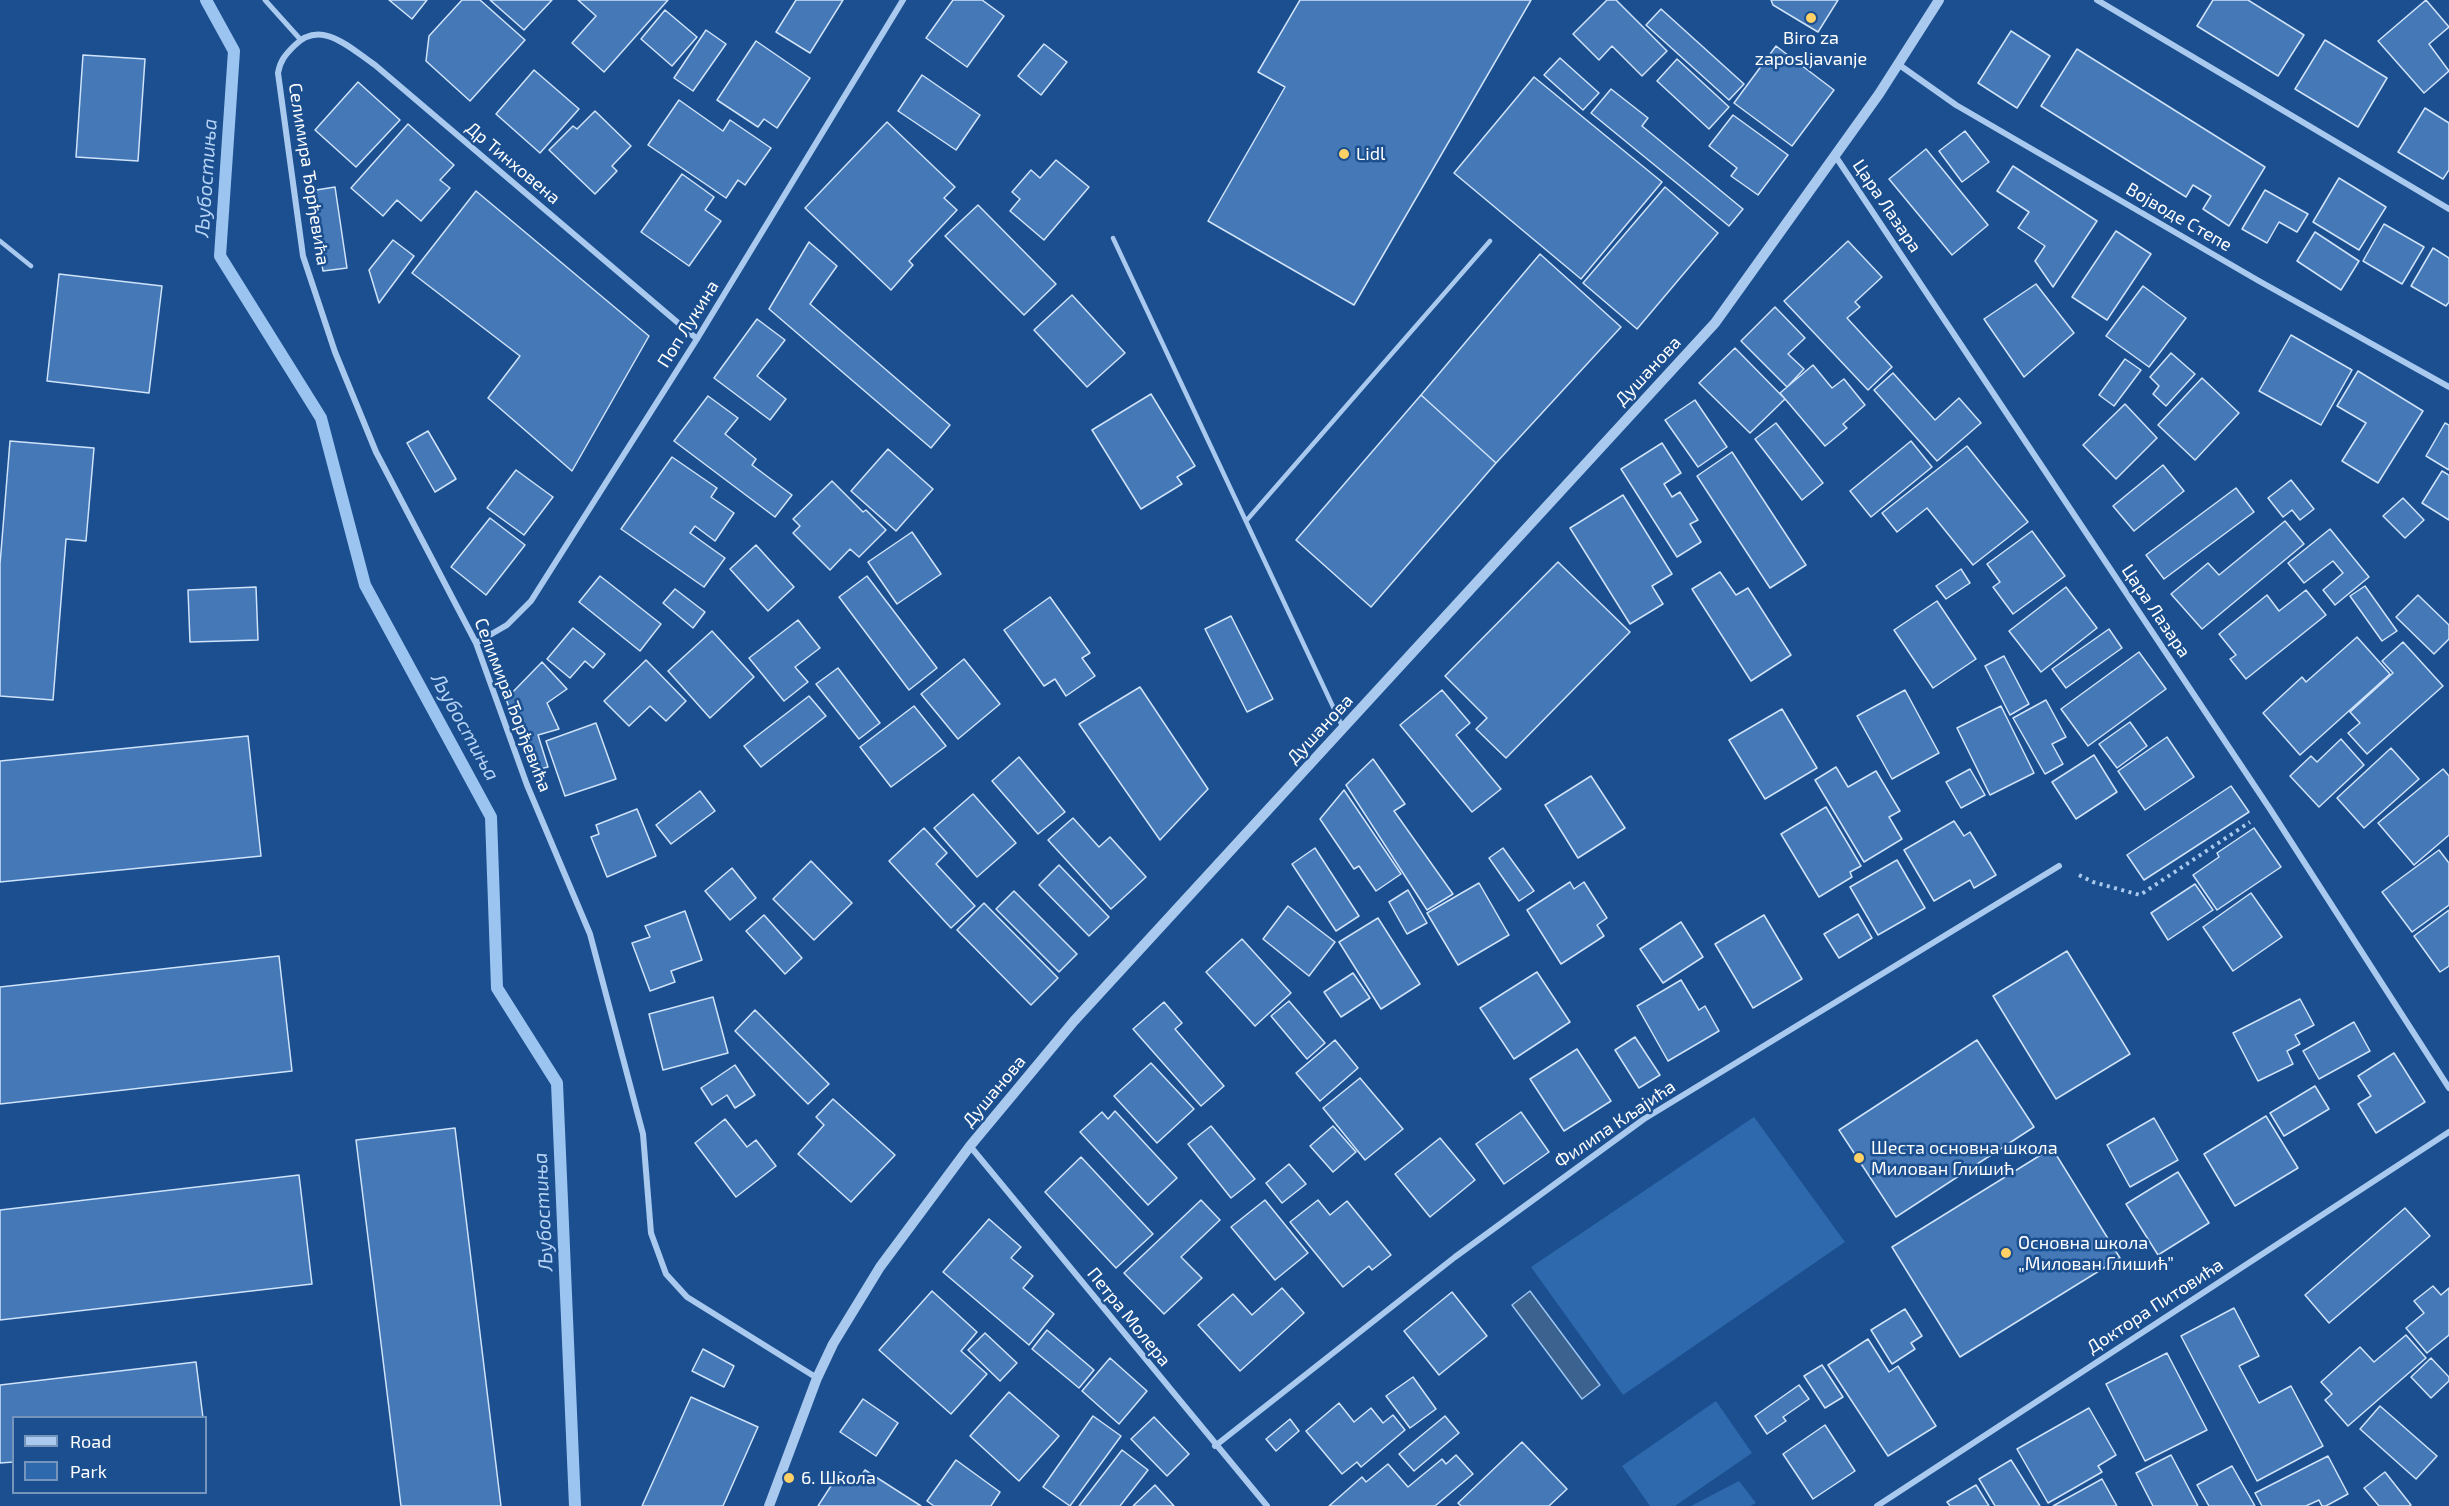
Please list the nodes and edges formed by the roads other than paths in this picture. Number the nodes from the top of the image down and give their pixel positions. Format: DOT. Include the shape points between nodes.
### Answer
graph roads {
  1 [pos="265,0"];
  2 [pos="903,0"];
  3 [pos="1939,0"];
  4 [pos="2097,0"];
  5 [pos="300,39"];
  6 [pos="1898,64"];
  7 [pos="1834,154"];
  8 [pos="2449,209"];
  9 [pos="1113,238"];
  10 [pos="0,241"];
  11 [pos="1490,241"];
  12 [pos="31,266"];
  13 [pos="697,339"];
  14 [pos="2449,387"];
  15 [pos="1246,521"];
  16 [pos="476,643"];
  17 [pos="1342,728"];
  18 [pos="2059,866"];
  19 [pos="2449,1088"];
  20 [pos="2449,1132"];
  21 [pos="970,1146"];
  22 [pos="817,1378"];
  23 [pos="1215,1446"];
  24 [pos="769,1506"];
  25 [pos="1267,1506"];
  26 [pos="1877,1506"];
  1 -- 5 [label="street"];
  2 -- 13 [label="street, Поп Лукина"];
  3 -- 6 [label="street, Душанова"];
  4 -- 8 [label="street"];
  5 -- 13 [label="street, Др Тинховена" via="328,34 375,65"];
  5 -- 16 [label="street, Селимира Ђорђевића" via="285,55 278,73 303,256 335,352 376,452"];
  6 -- 7 [label="street, Душанова"];
  6 -- 14 [label="street, Војводе Степе" via="1966,111"];
  7 -- 17 [label="street, Душанова" via="1715,322"];
  7 -- 19 [label="street, Цара Лазара" via="2270,809"];
  9 -- 15 [label="lane"];
  10 -- 12 [label="lane"];
  11 -- 15 [label="lane"];
  13 -- 16 [label="street, Поп Лукина" via="531,601 507,625"];
  15 -- 17 [label="lane"];
  16 -- 22 [label="street, Селимира Ђорђевића" via="527,785 590,934 643,1134 651,1233 666,1274 687,1297"];
  17 -- 21 [label="street, Душанова" via="1074,1021"];
  18 -- 23 [label="street, Филипа Кљајића" via="1644,1119 1455,1257"];
  20 -- 26 [label="street, Доктора Питовића"];
  21 -- 22 [label="street, Душанова" via="880,1267"];
  21 -- 23 [label="street, Петра Молера"];
  22 -- 24 [label="street, Душанова"];
  23 -- 25 [label="street, Петра Молера"];
}
